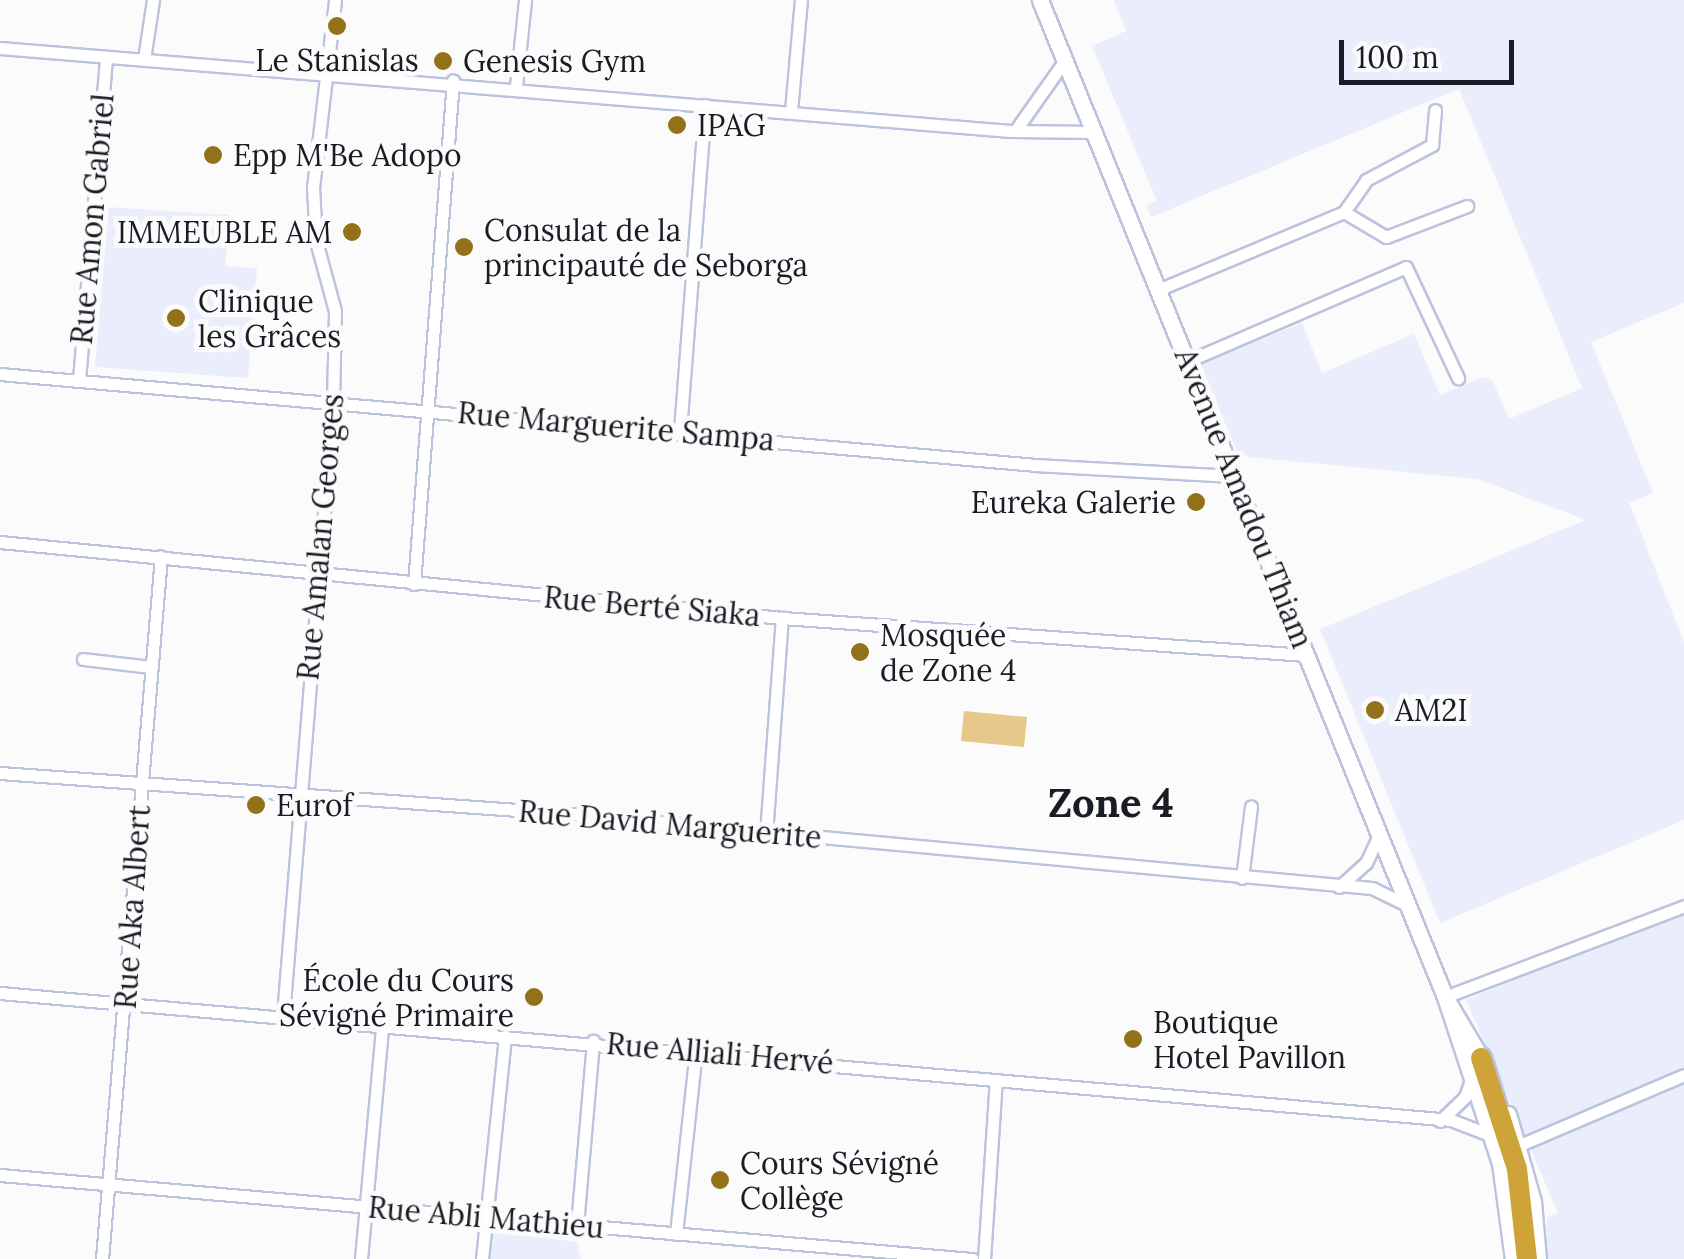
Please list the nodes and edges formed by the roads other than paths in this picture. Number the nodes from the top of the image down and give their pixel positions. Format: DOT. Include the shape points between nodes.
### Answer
graph roads {
  1 [pos="153,0"];
  2 [pos="336,0"];
  3 [pos="525,0"];
  4 [pos="801,0"];
  5 [pos="1040,0"];
  6 [pos="0,48"];
  7 [pos="106,57"];
  8 [pos="144,59"];
  9 [pos="1066,60"];
  10 [pos="329,71"];
  11 [pos="453,82"];
  12 [pos="516,86"];
  13 [pos="704,104"];
  14 [pos="1435,110"];
  15 [pos="790,111"];
  16 [pos="1016,131"];
  17 [pos="1096,132"];
  18 [pos="1467,206"];
  19 [pos="1344,212"];
  20 [pos="1160,289"];
  21 [pos="1188,361"];
  22 [pos="0,374"];
  23 [pos="1458,378"];
  24 [pos="79,380"];
  25 [pos="333,401"];
  26 [pos="431,410"];
  27 [pos="680,431"];
  28 [pos="1232,476"];
  29 [pos="0,542"];
  30 [pos="161,556"];
  31 [pos="316,574"];
  32 [pos="414,584"];
  33 [pos="782,618"];
  34 [pos="1306,655"];
  35 [pos="83,659"];
  36 [pos="150,667"];
  37 [pos="0,773"];
  38 [pos="140,782"];
  39 [pos="300,794"];
  40 [pos="1251,806"];
  41 [pos="1380,831"];
  42 [pos="766,834"];
  43 [pos="1242,878"];
  44 [pos="1339,887"];
  45 [pos="1410,906"];
  46 [pos="1684,906"];
  47 [pos="0,992"];
  48 [pos="1445,997"];
  49 [pos="126,1002"];
  50 [pos="283,1016"];
  51 [pos="382,1026"];
  52 [pos="505,1036"];
  53 [pos="593,1041"];
  54 [pos="696,1050"];
  55 [pos="1477,1066"];
  56 [pos="1684,1076"];
  57 [pos="996,1080"];
  58 [pos="1440,1121"];
  59 [pos="1493,1138"];
  60 [pos="1520,1144"];
  61 [pos="0,1175"];
  62 [pos="110,1185"];
  63 [pos="366,1208"];
  64 [pos="486,1216"];
  65 [pos="577,1225"];
  66 [pos="676,1234"];
  67 [pos="102,1259"];
  68 [pos="362,1259"];
  69 [pos="482,1259"];
  70 [pos="972,1259"];
  71 [pos="984,1259"];
  72 [pos="1513,1259"];
  73 [pos="1527,1259"];
  74 [pos="1538,1259"];
  1 -- 8 [label="street"];
  2 -- 10 [label="street, Rue Amalan Georges"];
  3 -- 12 [label="street"];
  4 -- 15 [label="street"];
  5 -- 9 [label="main road, Avenue Amadou Thiam"];
  6 -- 7 [label="street"];
  7 -- 8 [label="street"];
  7 -- 24 [label="street, Rue Amon Gabriel"];
  8 -- 10 [label="street"];
  9 -- 16 [label="street"];
  9 -- 17 [label="main road, Avenue Amadou Thiam"];
  10 -- 11 [label="street"];
  10 -- 25 [label="street, Rue Amalan Georges" via="313,188 316,242 335,312"];
  11 -- 12 [label="street"];
  11 -- 26 [label="street"];
  12 -- 13 [label="street"];
  13 -- 15 [label="street"];
  13 -- 27 [label="street"];
  14 -- 19 [label="street" via="1432,146 1366,180"];
  15 -- 16 [label="street"];
  16 -- 17 [label="street"];
  17 -- 20 [label="main road, Avenue Amadou Thiam"];
  18 -- 19 [label="street" via="1386,236"];
  19 -- 20 [label="street"];
  20 -- 21 [label="main road, Avenue Amadou Thiam"];
  21 -- 23 [label="street" via="1406,267"];
  21 -- 28 [label="main road, Avenue Amadou Thiam"];
  22 -- 24 [label="street, Rue Marguerite Sampa"];
  24 -- 25 [label="street, Rue Marguerite Sampa"];
  25 -- 26 [label="street, Rue Marguerite Sampa"];
  25 -- 31 [label="street, Rue Amalan Georges"];
  26 -- 27 [label="street, Rue Marguerite Sampa"];
  26 -- 32 [label="street"];
  27 -- 28 [label="street, Rue Marguerite Sampa"];
  28 -- 34 [label="main road, Avenue Amadou Thiam"];
  29 -- 30 [label="street, Rue Berté Siaka"];
  30 -- 31 [label="street, Rue Berté Siaka"];
  30 -- 36 [label="street, Rue Aka Albert"];
  31 -- 32 [label="street, Rue Berté Siaka"];
  31 -- 39 [label="street, Rue Amalan Georges"];
  32 -- 33 [label="street, Rue Berté Siaka"];
  33 -- 34 [label="street, Rue Berté Siaka"];
  33 -- 42 [label="street"];
  34 -- 41 [label="main road, Avenue Amadou Thiam"];
  35 -- 36 [label="street"];
  36 -- 38 [label="street, Rue Aka Albert"];
  37 -- 38 [label="street, Rue David Marguerite"];
  38 -- 39 [label="street, Rue David Marguerite"];
  38 -- 49 [label="street, Rue Aka Albert"];
  39 -- 42 [label="street, Rue David Marguerite"];
  39 -- 50 [label="street, Rue Amalan Georges"];
  40 -- 43 [label="street"];
  41 -- 44 [label="street" via="1366,863"];
  41 -- 45 [label="main road, Avenue Amadou Thiam"];
  42 -- 43 [label="street, Rue David Marguerite"];
  43 -- 44 [label="street, Rue David Marguerite"];
  44 -- 45 [label="street, Rue David Marguerite" via="1372,888"];
  45 -- 48 [label="main road, Avenue Amadou Thiam"];
  46 -- 48 [label="street"];
  47 -- 49 [label="street, Rue Alliali Hervé"];
  48 -- 55 [label="main road, Avenue Amadou Thiam"];
  49 -- 50 [label="street, Rue Alliali Hervé"];
  49 -- 62 [label="street, Rue Aka Albert"];
  50 -- 51 [label="street, Rue Alliali Hervé"];
  51 -- 52 [label="street, Rue Alliali Hervé"];
  51 -- 63 [label="street"];
  52 -- 53 [label="street, Rue Alliali Hervé"];
  52 -- 64 [label="street"];
  53 -- 54 [label="street, Rue Alliali Hervé"];
  53 -- 65 [label="street"];
  54 -- 57 [label="street, Rue Alliali Hervé"];
  54 -- 66 [label="street"];
  55 -- 58 [label="street" via="1465,1097"];
  55 -- 59 [label="main road, Avenue Amadou Thiam"];
  55 -- 60 [label="main road, Avenue Amadou Thiam"];
  55 -- 73 [label="highway" via="1517,1169"];
  56 -- 60 [label="street"];
  57 -- 58 [label="street, Rue Alliali Hervé"];
  57 -- 71 [label="street"];
  58 -- 59 [label="street, Rue Alliali Hervé" via="1485,1130"];
  59 -- 72 [label="main road, Avenue Amadou Thiam" via="1509,1200"];
  60 -- 74 [label="main road, Avenue Amadou Thiam"];
  61 -- 62 [label="street, Rue Abli Mathieu"];
  62 -- 63 [label="street, Rue Abli Mathieu"];
  62 -- 67 [label="street, Rue Aka Albert"];
  63 -- 64 [label="street, Rue Abli Mathieu"];
  63 -- 68 [label="street"];
  64 -- 65 [label="street, Rue Abli Mathieu"];
  64 -- 69 [label="street"];
  65 -- 66 [label="street, Rue Abli Mathieu"];
  66 -- 70 [label="street, Rue Abli Mathieu"];
}
